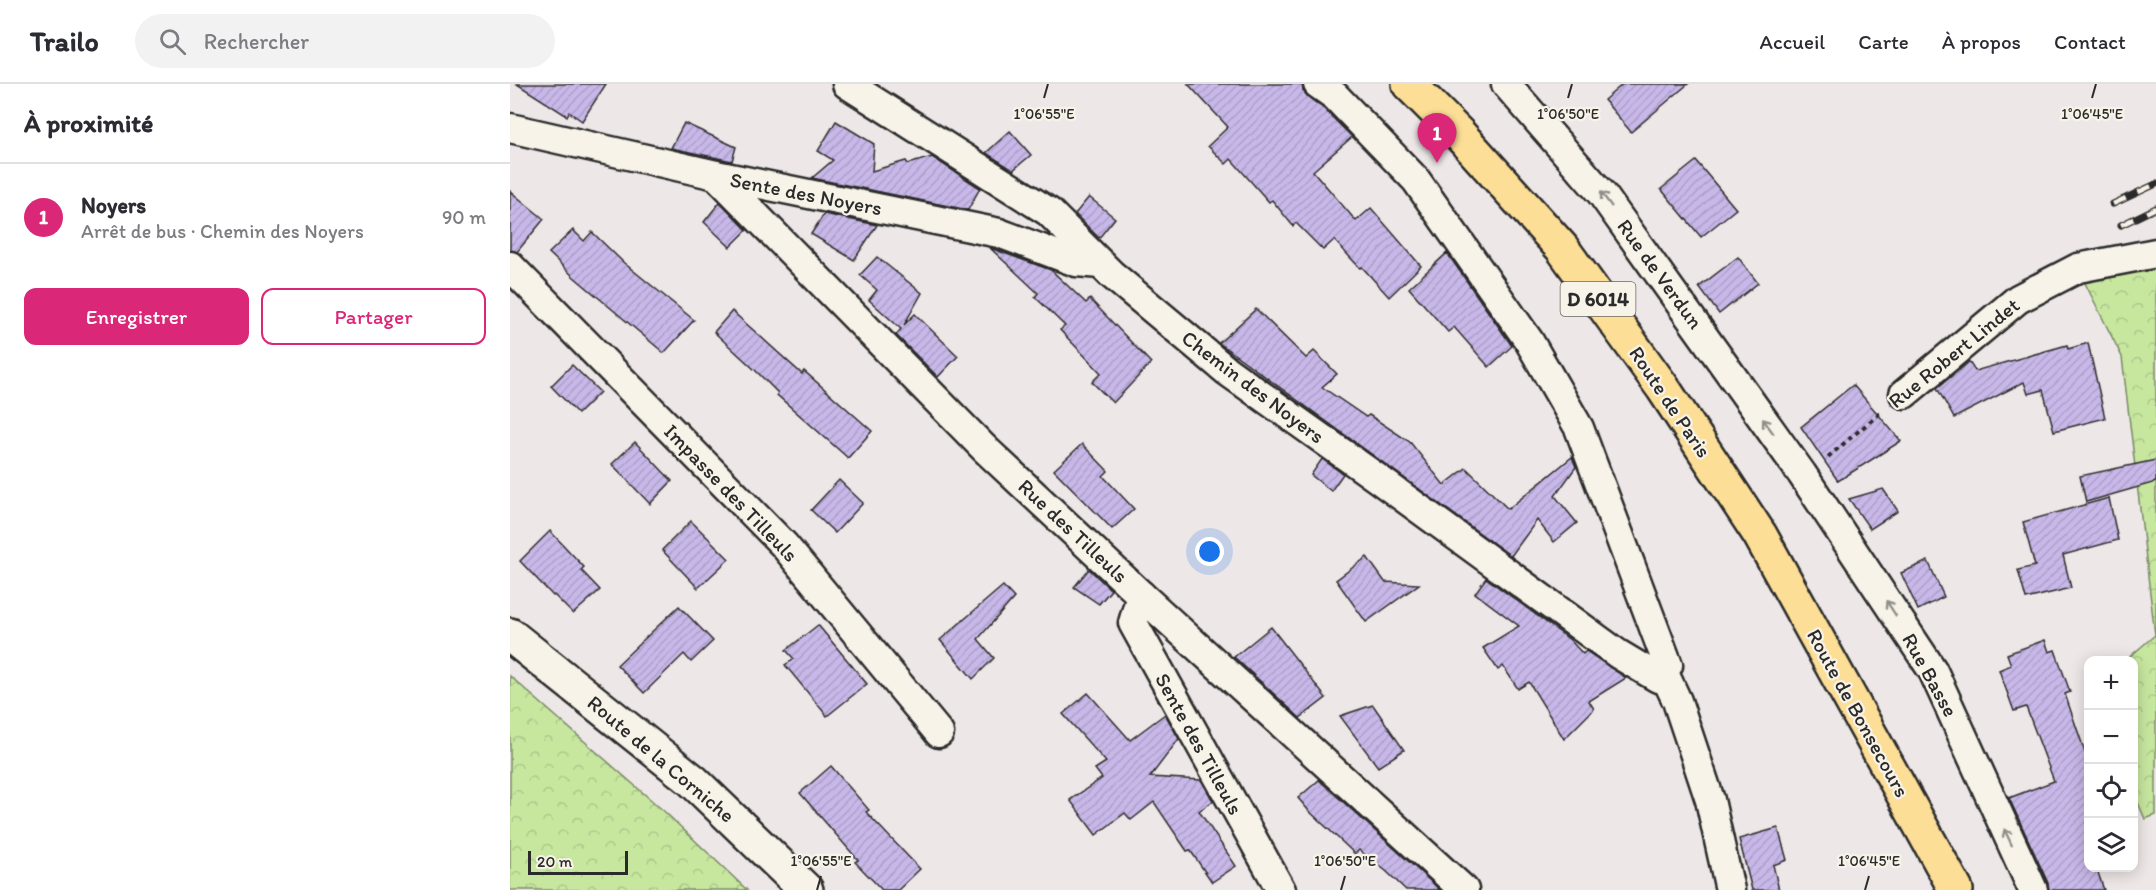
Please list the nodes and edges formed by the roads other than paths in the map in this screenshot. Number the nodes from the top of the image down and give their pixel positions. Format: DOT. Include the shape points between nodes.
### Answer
graph roads {
  1 [pos="847,84"];
  2 [pos="1409,84"];
  3 [pos="1506,84"];
  4 [pos="1333,88"];
  5 [pos="510,128"];
  6 [pos="716,175"];
  7 [pos="2156,253"];
  8 [pos="1101,264"];
  9 [pos="510,266"];
  10 [pos="1904,394"];
  11 [pos="1802,474"];
  12 [pos="1760,535"];
  13 [pos="1141,595"];
  14 [pos="510,635"];
  15 [pos="1663,671"];
  16 [pos="939,733"];
  17 [pos="1455,881"];
  18 [pos="806,890"];
  19 [pos="1281,890"];
  20 [pos="1730,890"];
  21 [pos="1956,890"];
  22 [pos="2033,890"];
  1 -- 8 [label="street, Chemin des Noyers" via="1048,212"];
  2 -- 12 [label="main road, Route de Paris / D 6014" via="1562,248"];
  11 -- 3 [label="street, Rue de Verdun, one-way" via="1602,194"];
  4 -- 15 [label="street" via="1416,180 1529,341 1579,428 1668,665"];
  5 -- 6 [label="street, Sente des Noyers"];
  6 -- 8 [label="street, Sente des Noyers" via="999,233 1076,262"];
  6 -- 13 [label="street, Rue des Tilleuls" via="984,448"];
  7 -- 10 [label="street, Rue Robert Lindet" via="2078,268 2018,299"];
  8 -- 15 [label="street, Chemin des Noyers" via="1227,371 1618,654 1658,678"];
  9 -- 16 [label="street, Impasse des Tilleuls" via="784,545"];
  22 -- 11 [label="street, Rue Basse, one-way" via="1933,671"];
  12 -- 21 [label="main road, Route de Bonsecours / D 6014"];
  13 -- 17 [label="street, Rue des Tilleuls"];
  13 -- 19 [label="street, Sente des Tilleuls" via="1133,623"];
  14 -- 18 [label="street, Route de la Corniche" via="693,781"];
  15 -- 20 [label="street" via="1710,800"];
}
